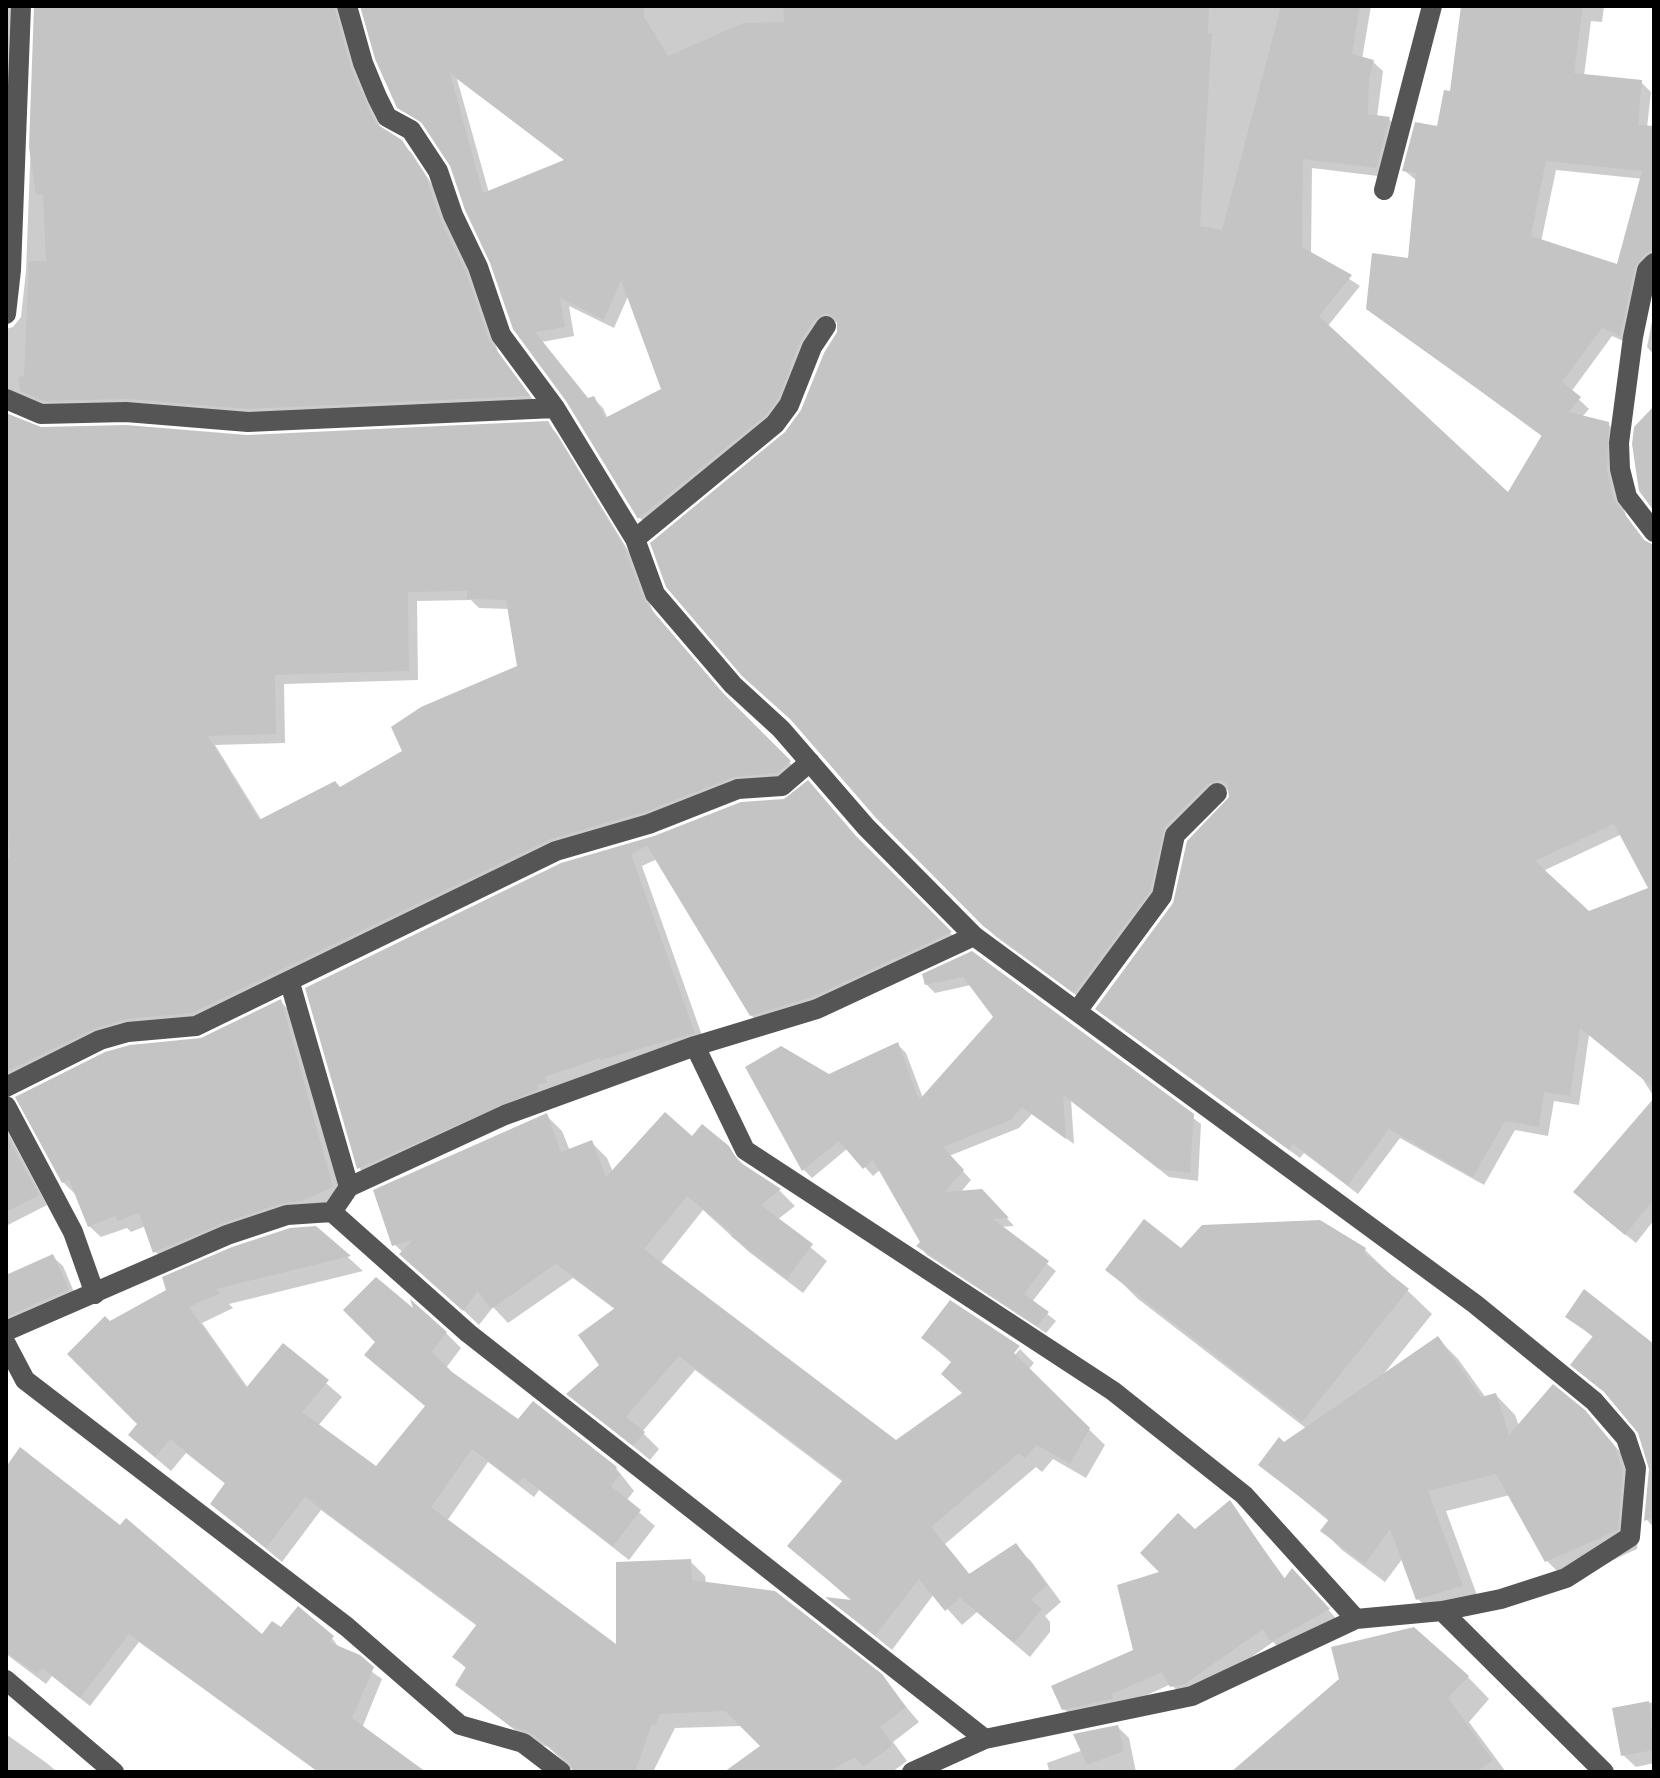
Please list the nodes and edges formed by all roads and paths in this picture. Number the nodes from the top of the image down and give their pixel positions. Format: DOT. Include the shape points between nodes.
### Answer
graph roads {
  1 [pos="21,6"];
  2 [pos="347,6"];
  3 [pos="1432,6"];
  4 [pos="1384,190"];
  5 [pos="1654,263"];
  6 [pos="6,314"];
  7 [pos="826,326"];
  8 [pos="6,399"];
  9 [pos="555,408"];
  10 [pos="1654,532"];
  11 [pos="635,539"];
  12 [pos="810,762"];
  13 [pos="1217,793"];
  14 [pos="974,936"];
  15 [pos="290,983"];
  16 [pos="1077,1011"];
  17 [pos="695,1046"];
  18 [pos="6,1087"];
  19 [pos="6,1106"];
  20 [pos="349,1187"];
  21 [pos="332,1212"];
  22 [pos="95,1294"];
  23 [pos="6,1331"];
  24 [pos="6,1344"];
  25 [pos="1442,1611"];
  26 [pos="1356,1619"];
  27 [pos="6,1680"];
  28 [pos="985,1739"];
  29 [pos="114,1772"];
  30 [pos="561,1772"];
  31 [pos="912,1772"];
  32 [pos="1604,1772"];
  1 -- 6 [label="street"];
  2 -- 9 [label="street" via="363,63 387,117 411,130 438,171 501,335"];
  3 -- 4 [label="street"];
  5 -- 10 [label="street" via="1647,270 1636,324 1619,443 1627,497"];
  7 -- 11 [label="street" via="775,424"];
  8 -- 9 [label="street" via="41,414 126,412 248,422"];
  9 -- 11 [label="street"];
  11 -- 12 [label="street" via="655,594 733,685"];
  12 -- 14 [label="street"];
  12 -- 15 [label="street" via="782,786 738,789 649,824 556,851"];
  13 -- 16 [label="street" via="1175,835 1162,896"];
  14 -- 16 [label="street"];
  14 -- 17 [label="street" via="817,1009"];
  15 -- 18 [label="street" via="196,1026 100,1040"];
  15 -- 20 [label="street"];
  16 -- 25 [label="street" via="1475,1304 1594,1401 1626,1438 1636,1468 1630,1537 1566,1578"];
  17 -- 20 [label="street" via="505,1115"];
  17 -- 26 [label="street" via="745,1150 1113,1391 1244,1495"];
  19 -- 22 [label="street" via="73,1232"];
  20 -- 21 [label="street"];
  21 -- 22 [label="street" via="307,1211 264,1222"];
  21 -- 28 [label="street" via="468,1333"];
  22 -- 23 [label="street"];
  24 -- 30 [label="street" via="25,1380 347,1627 460,1725 523,1743"];
  25 -- 26 [label="street"];
  25 -- 32 [label="street"];
  26 -- 28 [label="street" via="1192,1696"];
  27 -- 29 [label="street"];
  28 -- 31 [label="street"];
}
